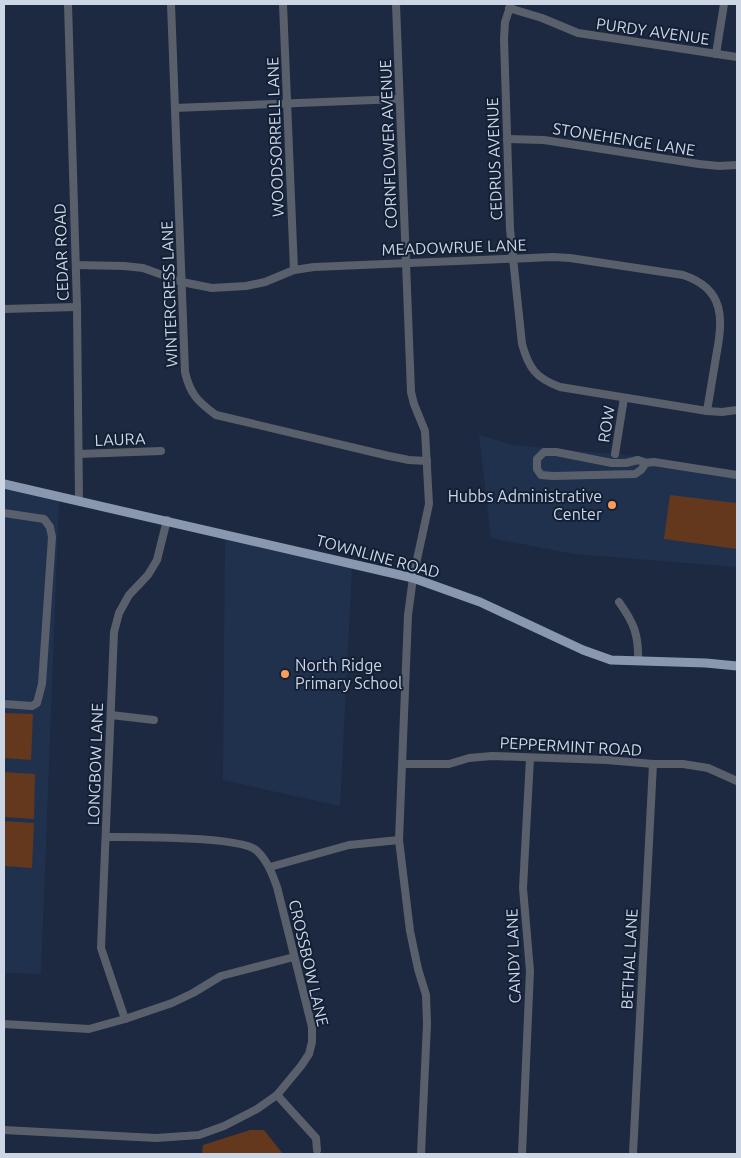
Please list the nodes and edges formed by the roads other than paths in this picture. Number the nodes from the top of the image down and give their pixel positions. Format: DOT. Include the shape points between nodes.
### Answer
graph roads {
  1 [pos="68,4"];
  2 [pos="171,4"];
  3 [pos="283,4"];
  4 [pos="396,4"];
  5 [pos="724,4"];
  6 [pos="510,6"];
  7 [pos="716,54"];
  8 [pos="737,57"];
  9 [pos="399,99"];
  10 [pos="287,104"];
  11 [pos="176,108"];
  12 [pos="507,139"];
  13 [pos="737,165"];
  14 [pos="513,258"];
  15 [pos="406,263"];
  16 [pos="76,265"];
  17 [pos="294,270"];
  18 [pos="182,282"];
  19 [pos="77,307"];
  20 [pos="4,309"];
  21 [pos="624,398"];
  22 [pos="737,410"];
  23 [pos="707,411"];
  24 [pos="161,451"];
  25 [pos="79,454"];
  26 [pos="615,454"];
  27 [pos="427,461"];
  28 [pos="646,463"];
  29 [pos="737,475"];
  30 [pos="4,484"];
  31 [pos="79,500"];
  32 [pos="4,513"];
  33 [pos="167,520"];
  34 [pos="413,578"];
  35 [pos="619,602"];
  36 [pos="638,661"];
  37 [pos="737,666"];
  38 [pos="4,704"];
  39 [pos="111,715"];
  40 [pos="154,720"];
  41 [pos="530,758"];
  42 [pos="402,764"];
  43 [pos="653,764"];
  44 [pos="737,781"];
  45 [pos="106,837"];
  46 [pos="399,840"];
  47 [pos="270,867"];
  48 [pos="294,957"];
  49 [pos="125,1019"];
  50 [pos="4,1024"];
  51 [pos="277,1095"];
  52 [pos="4,1130"];
  53 [pos="317,1150"];
  54 [pos="421,1154"];
  55 [pos="522,1154"];
  56 [pos="633,1154"];
  1 -- 16 [label="street, CEDAR ROAD"];
  2 -- 11 [label="street, WINTERCRESS LANE"];
  3 -- 10 [label="street, WOODSORRELL LANE"];
  4 -- 9 [label="street, CORNFLOWER AVENUE"];
  5 -- 7 [label="street"];
  6 -- 7 [label="street, PURDY AVENUE" via="578,33"];
  6 -- 12 [label="street, CEDRUS AVENUE" via="504,39"];
  7 -- 8 [label="street, PURDY AVENUE"];
  9 -- 10 [label="street"];
  9 -- 15 [label="street, CORNFLOWER AVENUE"];
  10 -- 11 [label="street"];
  10 -- 17 [label="street, WOODSORRELL LANE"];
  11 -- 18 [label="street, WINTERCRESS LANE"];
  12 -- 13 [label="street, STONEHENGE LANE" via="544,140 699,164"];
  12 -- 14 [label="street, CEDRUS AVENUE"];
  14 -- 15 [label="street, MEADOWRUE LANE"];
  14 -- 21 [label="street, CEDRUS AVENUE" via="522,344 534,372 544,381 560,387"];
  14 -- 23 [label="street, MEADOWRUE LANE" via="570,258 683,276 704,286 712,294 721,316"];
  15 -- 17 [label="street, MEADOWRUE LANE"];
  15 -- 27 [label="street, CORNFLOWER AVENUE" via="411,392 425,431"];
  16 -- 18 [label="street, MEADOWRUE LANE" via="143,268"];
  16 -- 19 [label="street, CEDAR ROAD"];
  17 -- 18 [label="street, MEADOWRUE LANE" via="246,286 212,288"];
  18 -- 27 [label="street, WINTERCRESS LANE" via="185,372 188,386 203,406 216,415 238,421 389,456"];
  19 -- 20 [label="street"];
  19 -- 25 [label="street, CEDAR ROAD"];
  21 -- 23 [label="street, CEDRUS AVENUE"];
  21 -- 26 [label="street, ROW"];
  22 -- 23 [label="street, CEDRUS AVENUE"];
  24 -- 25 [label="street, LAURA"];
  25 -- 31 [label="street, CEDAR ROAD"];
  27 -- 34 [label="street, CORNFLOWER AVENUE" via="429,504"];
  28 -- 28 [label="street" via="635,474 553,476 541,475 537,469 537,459 544,452 612,463 638,460"];
  28 -- 29 [label="street"];
  30 -- 31 [label="main road, TOWNLINE ROAD"];
  31 -- 33 [label="main road, TOWNLINE ROAD"];
  32 -- 38 [label="street" via="44,519 52,537 42,684 37,702 32,706"];
  33 -- 34 [label="main road, TOWNLINE ROAD"];
  33 -- 39 [label="street, LONGBOW LANE" via="157,560 119,613 114,632"];
  34 -- 36 [label="main road, TOWNLINE ROAD" via="480,602 583,650 611,660"];
  34 -- 42 [label="street, CORNFLOWER AVENUE" via="408,615"];
  35 -- 36 [label="street" via="635,628"];
  36 -- 37 [label="main road, TOWNLINE ROAD"];
  39 -- 40 [label="street"];
  39 -- 45 [label="street, LONGBOW LANE"];
  41 -- 42 [label="street, PEPPERMINT ROAD" via="492,756 449,764"];
  41 -- 43 [label="street, PEPPERMINT ROAD"];
  41 -- 55 [label="street, CANDY LANE" via="524,888 530,971"];
  42 -- 46 [label="street, CORNFLOWER AVENUE"];
  43 -- 44 [label="street, PEPPERMINT ROAD" via="708,768"];
  43 -- 56 [label="street, BETHAL LANE"];
  45 -- 47 [label="street, CROSSBOW LANE" via="230,841 255,849"];
  45 -- 49 [label="street, LONGBOW LANE" via="101,948"];
  46 -- 47 [label="street" via="349,845"];
  46 -- 54 [label="street, CORNFLOWER AVENUE" via="410,931 426,995"];
  47 -- 48 [label="street, CROSSBOW LANE"];
  48 -- 49 [label="street" via="221,976 172,1003"];
  48 -- 51 [label="street, CROSSBOW LANE" via="310,1018 312,1042 309,1054"];
  49 -- 50 [label="street" via="89,1029"];
  51 -- 52 [label="street, CROSSBOW LANE" via="257,1109 200,1135 156,1138"];
  51 -- 53 [label="street" via="316,1138"];
}
